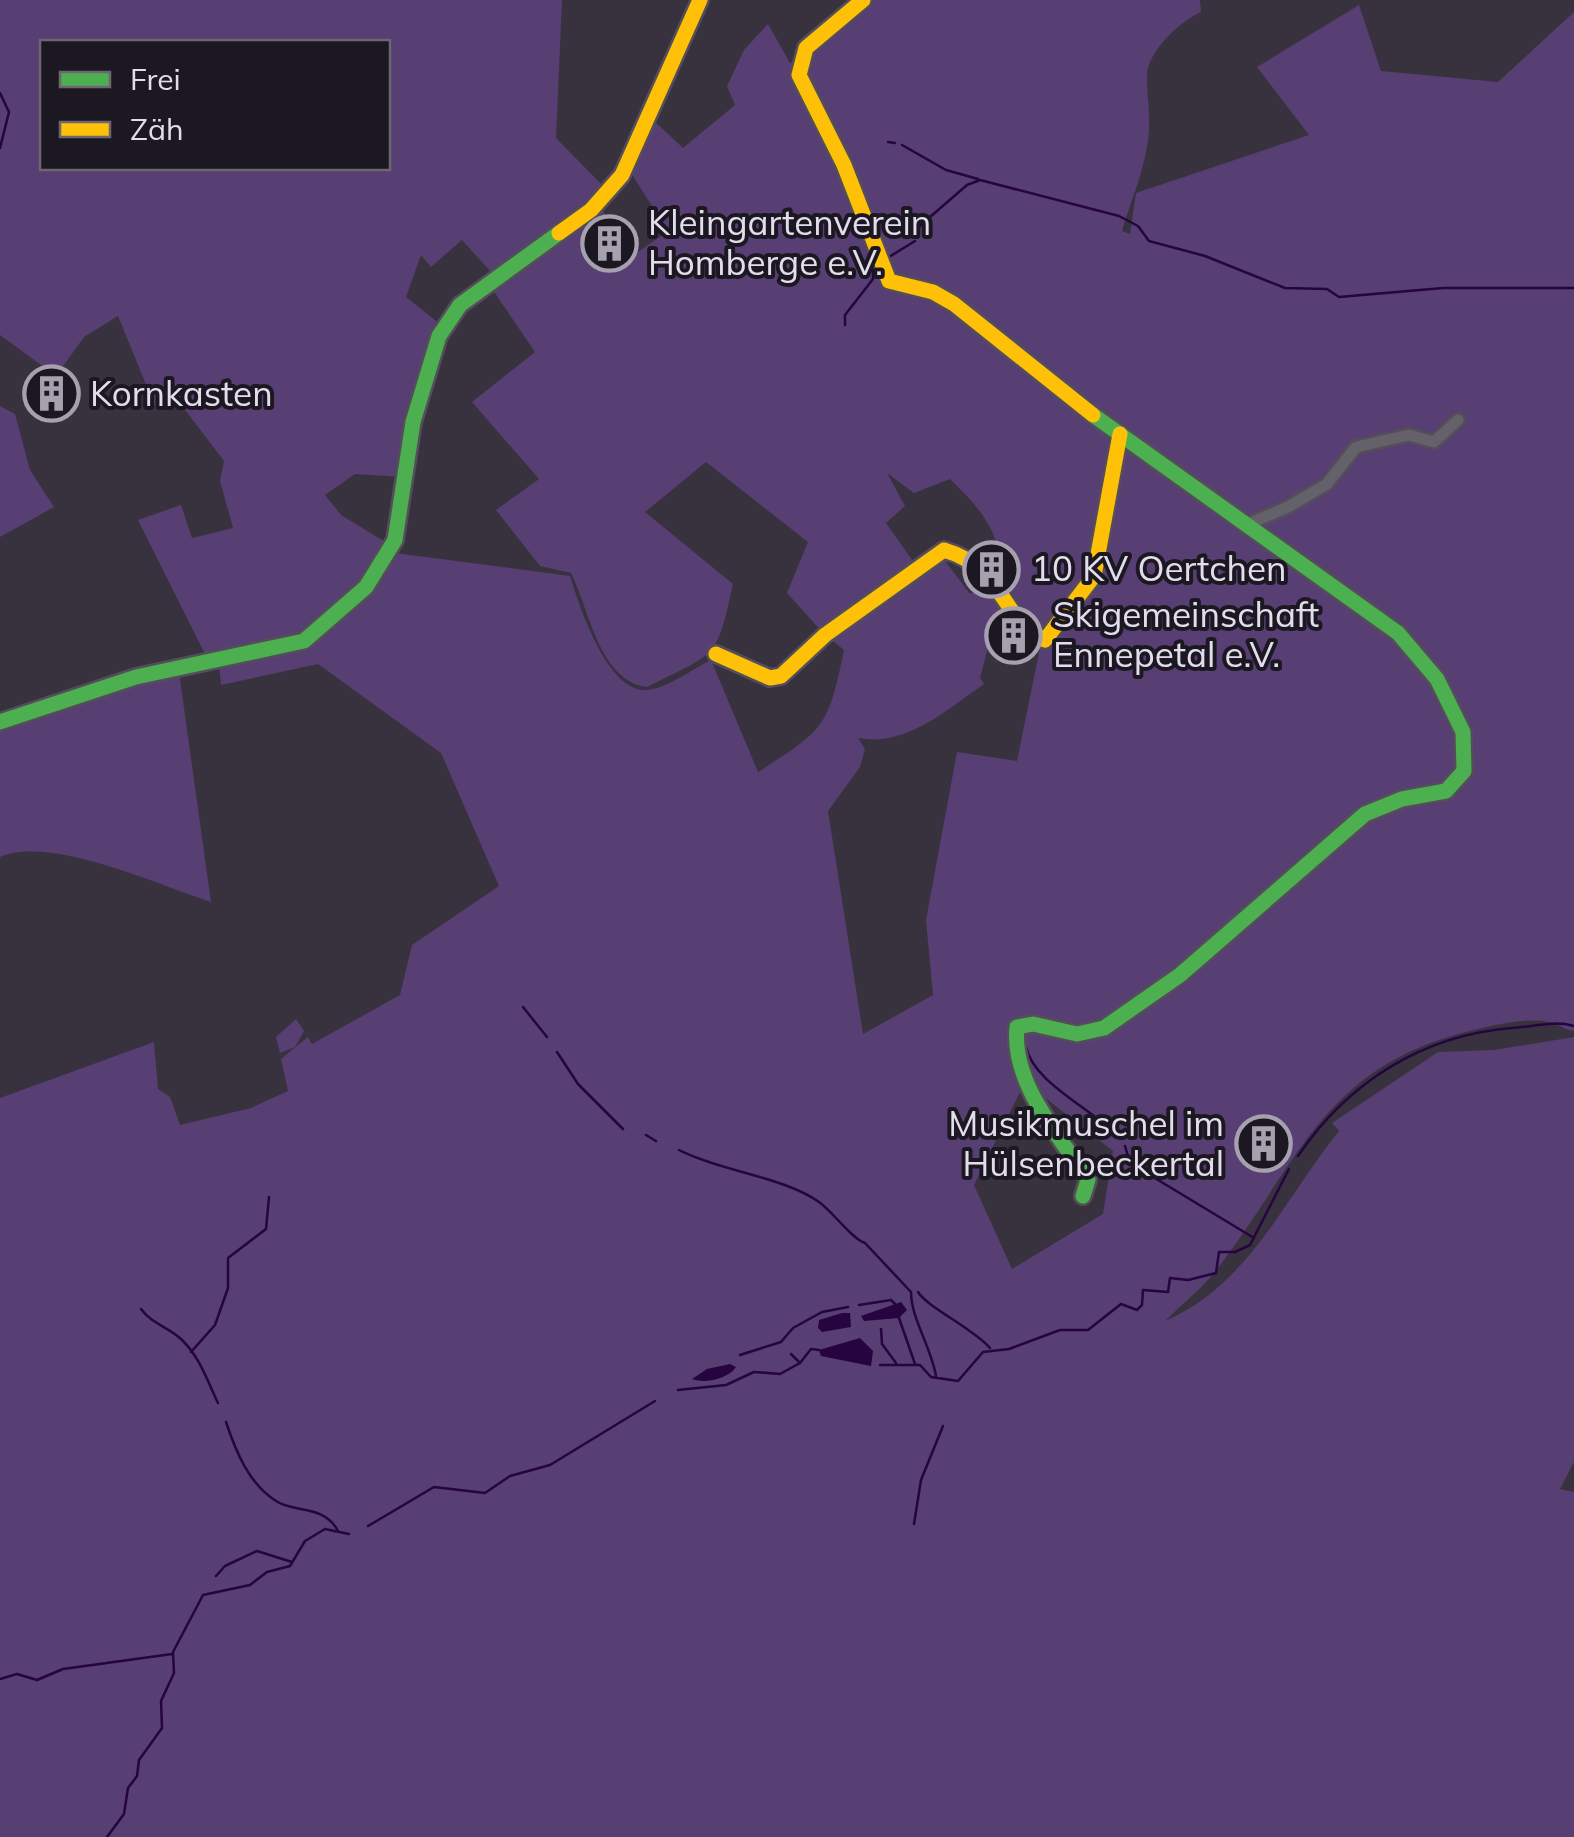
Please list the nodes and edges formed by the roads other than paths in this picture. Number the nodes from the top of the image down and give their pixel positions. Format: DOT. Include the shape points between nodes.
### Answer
graph roads {
  1 [pos="700,0"];
  2 [pos="863,0"];
  3 [pos="1458,420"];
  4 [pos="1120,434"];
  5 [pos="1248,524"];
  6 [pos="716,654"];
  7 [pos="0,722"];
  8 [pos="1083,1196"];
  1 -- 7 [label="street" via="622,175 592,210 460,304 439,336 413,422 395,540 366,587 304,641 136,677"];
  2 -- 4 [label="street" via="806,48 800,75 889,280 954,304"];
  3 -- 5 [label="street" via="1434,442 1409,436 1356,447 1326,484"];
  4 -- 5 [label="street"];
  4 -- 6 [label="street" via="1094,576 1045,640 1031,635 1000,586 969,554 944,550 825,635 781,676 770,678"];
  5 -- 8 [label="street" via="1398,633 1438,678 1464,730 1464,771 1446,791 1365,814 1180,974 1104,1028 1077,1034 1017,1026 1020,1066 1088,1180"];
}
